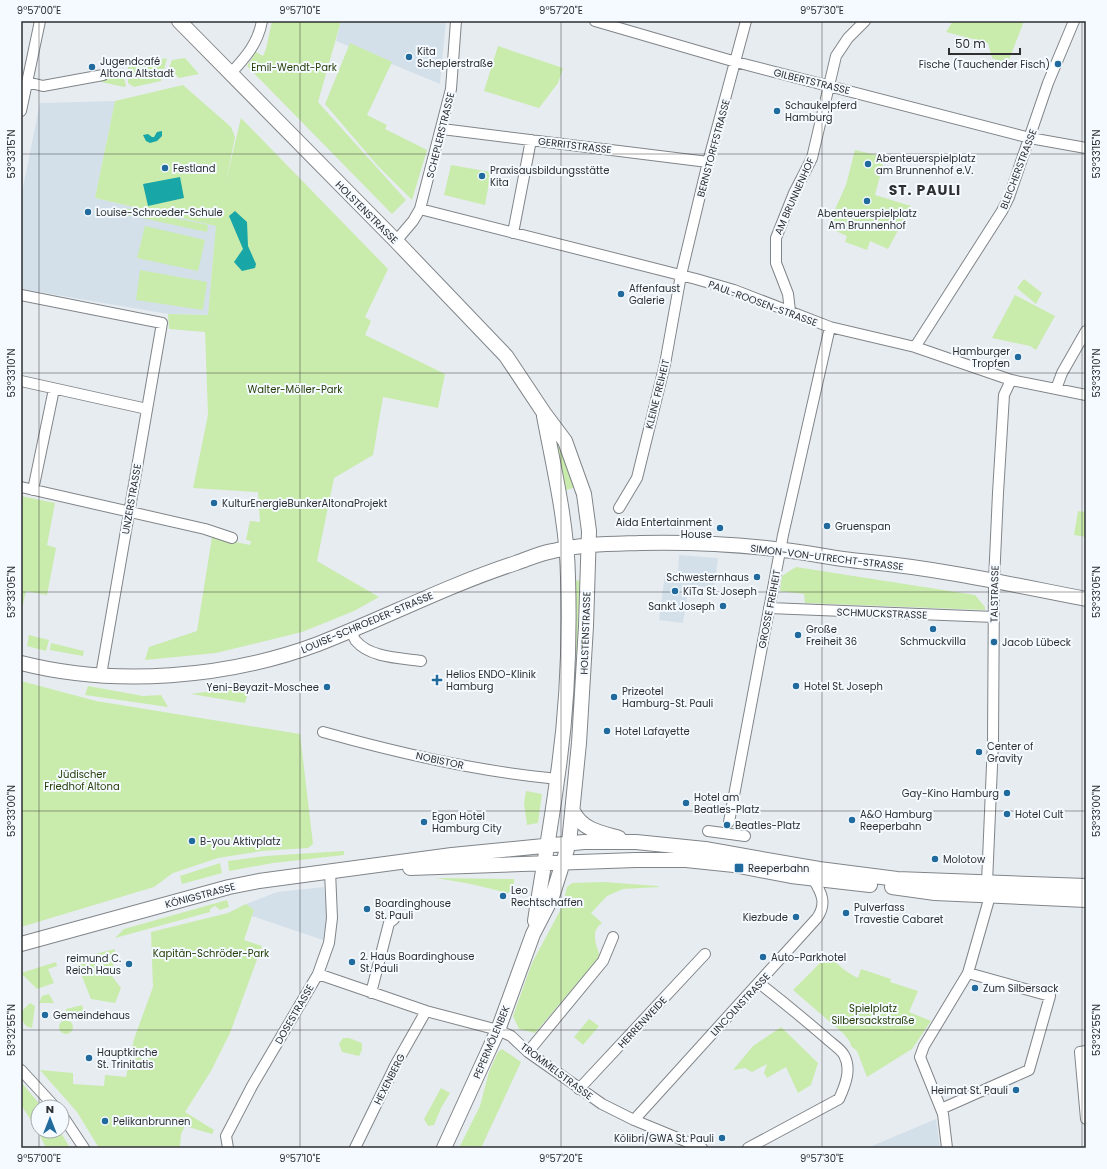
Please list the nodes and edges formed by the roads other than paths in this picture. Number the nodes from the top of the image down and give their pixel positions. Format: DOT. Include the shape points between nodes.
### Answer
graph roads {
  1 [pos="40,21"];
  2 [pos="179,21"];
  3 [pos="262,21"];
  4 [pos="456,21"];
  5 [pos="595,21"];
  6 [pos="746,21"];
  7 [pos="865,21"];
  8 [pos="1074,21"];
  9 [pos="618,24"];
  10 [pos="736,62"];
  11 [pos="231,73"];
  12 [pos="104,75"];
  13 [pos="27,82"];
  14 [pos="829,86"];
  15 [pos="21,111"];
  16 [pos="442,129"];
  17 [pos="1030,138"];
  18 [pos="531,140"];
  19 [pos="1086,148"];
  20 [pos="708,162"];
  21 [pos="420,209"];
  22 [pos="513,233"];
  23 [pos="396,241"];
  24 [pos="681,275"];
  25 [pos="21,295"];
  26 [pos="790,311"];
  27 [pos="830,327"];
  28 [pos="1086,331"];
  29 [pos="915,347"];
  30 [pos="1010,380"];
  31 [pos="21,381"];
  32 [pos="54,389"];
  33 [pos="1056,389"];
  34 [pos="1086,395"];
  35 [pos="147,409"];
  36 [pos="544,413"];
  37 [pos="21,487"];
  38 [pos="33,490"];
  39 [pos="619,508"];
  40 [pos="128,511"];
  41 [pos="232,538"];
  42 [pos="589,546"];
  43 [pos="566,548"];
  44 [pos="781,549"];
  45 [pos="994,581"];
  46 [pos="1086,599"];
  47 [pos="769,608"];
  48 [pos="994,617"];
  49 [pos="351,630"];
  50 [pos="422,661"];
  51 [pos="21,663"];
  52 [pos="101,675"];
  53 [pos="323,732"];
  54 [pos="558,779"];
  55 [pos="574,813"];
  56 [pos="729,822"];
  57 [pos="708,830"];
  58 [pos="745,836"];
  59 [pos="547,845"];
  60 [pos="638,851"];
  61 [pos="566,854"];
  62 [pos="544,863"];
  63 [pos="382,866"];
  64 [pos="330,871"];
  65 [pos="813,879"];
  66 [pos="1086,886"];
  67 [pos="988,889"];
  68 [pos="1086,900"];
  69 [pos="394,919"];
  70 [pos="533,934"];
  71 [pos="614,937"];
  72 [pos="21,944"];
  73 [pos="705,954"];
  74 [pos="968,973"];
  75 [pos="318,974"];
  76 [pos="759,983"];
  77 [pos="371,993"];
  78 [pos="426,1011"];
  79 [pos="498,1030"];
  80 [pos="528,1052"];
  81 [pos="1083,1052"];
  82 [pos="21,1070"];
  83 [pos="579,1090"];
  84 [pos="48,1099"];
  85 [pos="941,1109"];
  86 [pos="634,1120"];
  87 [pos="1086,1120"];
  88 [pos="70,1126"];
  89 [pos="84,1148"];
  90 [pos="228,1148"];
  91 [pos="355,1148"];
  92 [pos="444,1148"];
  93 [pos="702,1148"];
  94 [pos="748,1148"];
  95 [pos="947,1148"];
  1 -- 13 [label="street"];
  2 -- 11 [label="main road, HOLSTENSTRASSE"];
  3 -- 11 [label="street" via="252,49"];
  4 -- 16 [label="street, SCHEPLERSTRASSE" via="452,89"];
  5 -- 9 [label="street, GILBERTSTRASSE"];
  6 -- 10 [label="street, BERNSTORFFSTRASSE"];
  7 -- 14 [label="street, AM BRUNNENHOF" via="848,38 836,56"];
  8 -- 17 [label="street, BLEICHERSTRASSE" via="1048,83"];
  9 -- 10 [label="street, GILBERTSTRASSE"];
  10 -- 14 [label="street, GILBERTSTRASSE"];
  10 -- 20 [label="street, BERNSTORFFSTRASSE"];
  11 -- 23 [label="main road, HOLSTENSTRASSE"];
  12 -- 13 [label="street" via="43,86"];
  13 -- 15 [label="street"];
  14 -- 17 [label="street, GILBERTSTRASSE"];
  14 -- 26 [label="street, AM BRUNNENHOF" via="812,158 794,193 776,238 776,263 788,294"];
  16 -- 18 [label="street, GERRITSTRASSE"];
  16 -- 21 [label="street, SCHEPLERSTRASSE"];
  17 -- 19 [label="street, GILBERTSTRASSE"];
  17 -- 29 [label="street, BLEICHERSTRASSE" via="1009,196 996,222"];
  18 -- 20 [label="street, GERRITSTRASSE"];
  18 -- 22 [label="street"];
  20 -- 24 [label="street, BERNSTORFFSTRASSE"];
  21 -- 22 [label="street, PAUL-ROOSEN-STRASSE"];
  21 -- 23 [label="street, SCHEPLERSTRASSE"];
  22 -- 24 [label="street, PAUL-ROOSEN-STRASSE"];
  23 -- 36 [label="main road, HOLSTENSTRASSE" via="506,356"];
  24 -- 26 [label="street, PAUL-ROOSEN-STRASSE" via="734,290"];
  24 -- 39 [label="street, KLEINE FREIHEIT" via="665,364 637,478"];
  25 -- 35 [label="street, UNZERSTRASSE" via="162,323"];
  26 -- 27 [label="street, PAUL-ROOSEN-STRASSE"];
  27 -- 29 [label="street, PAUL-ROOSEN-STRASSE"];
  27 -- 44 [label="street, GROSSE FREIHEIT"];
  28 -- 33 [label="street" via="1062,372"];
  29 -- 30 [label="street, PAUL-ROOSEN-STRASSE"];
  30 -- 33 [label="street, PAUL-ROOSEN-STRASSE"];
  30 -- 45 [label="street, TALSTRASSE" via="1004,395"];
  31 -- 32 [label="street"];
  32 -- 35 [label="street"];
  32 -- 38 [label="street"];
  33 -- 34 [label="street, PAUL-ROOSEN-STRASSE"];
  35 -- 40 [label="street, UNZERSTRASSE"];
  36 -- 42 [label="main road, HOLSTENSTRASSE" via="564,441 580,481 587,516"];
  36 -- 43 [label="main road, HOLSTENSTRASSE"];
  37 -- 38 [label="street"];
  38 -- 40 [label="street"];
  40 -- 41 [label="street"];
  40 -- 52 [label="street, UNZERSTRASSE"];
  42 -- 43 [label="main road, SIMON-VON-UTRECHT-STRASSE"];
  42 -- 44 [label="main road, SIMON-VON-UTRECHT-STRASSE" via="693,543"];
  42 -- 55 [label="main road, HOLSTENSTRASSE"];
  43 -- 49 [label="main road, LOUISE-SCHROEDER-STRASSE" via="480,575"];
  43 -- 54 [label="main road, HOLSTENSTRASSE" via="566,685"];
  44 -- 45 [label="main road, SIMON-VON-UTRECHT-STRASSE"];
  44 -- 47 [label="street, GROSSE FREIHEIT"];
  45 -- 46 [label="main road, SIMON-VON-UTRECHT-STRASSE"];
  45 -- 48 [label="street, TALSTRASSE"];
  47 -- 48 [label="street, SCHMUCKSTRASSE"];
  47 -- 56 [label="street, GROSSE FREIHEIT"];
  48 -- 67 [label="street, TALSTRASSE"];
  49 -- 50 [label="street" via="355,641 369,650"];
  49 -- 52 [label="main road, LOUISE-SCHROEDER-STRASSE" via="281,656 236,667 179,674"];
  51 -- 52 [label="main road, LOUISE-SCHROEDER-STRASSE" via="64,672"];
  53 -- 54 [label="street, NOBISTOR" via="476,768"];
  54 -- 59 [label="main road, HOLSTENSTRASSE"];
  55 -- 60 [label="main road" via="579,821 592,830"];
  55 -- 61 [label="main road, HOLSTENSTRASSE"];
  57 -- 58 [label="street"];
  59 -- 61 [label="main road"];
  59 -- 62 [label="main road, HOLSTENSTRASSE"];
  59 -- 63 [label="main road, KÖNIGSTRASSE" via="452,855"];
  60 -- 61 [label="main road"];
  60 -- 61 [label="main road"];
  60 -- 65 [label="main road"];
  60 -- 67 [label="main road" via="676,846 897,879"];
  61 -- 62 [label="main road"];
  61 -- 70 [label="main road, PEPERMÖLENBEK" via="552,897"];
  62 -- 63 [label="main road, KÖNIGSTRASSE" via="411,868"];
  62 -- 70 [label="main road, PEPERMÖLENBEK"];
  63 -- 64 [label="main road, KÖNIGSTRASSE"];
  64 -- 72 [label="main road, KÖNIGSTRASSE" via="229,887"];
  64 -- 75 [label="street, DOSESTRASSE" via="332,918 328,943"];
  65 -- 67 [label="main road" via="935,893"];
  65 -- 76 [label="street, LINCOLNSTRASSE" via="822,896 820,914"];
  66 -- 67 [label="main road" via="1008,883"];
  67 -- 68 [label="main road"];
  67 -- 74 [label="street, TALSTRASSE"];
  69 -- 77 [label="street" via="390,923"];
  70 -- 79 [label="main road, PEPERMÖLENBEK"];
  71 -- 80 [label="street" via="603,961"];
  73 -- 83 [label="street, HERRENWEIDE"];
  74 -- 85 [label="street, TALSTRASSE" via="920,1057"];
  74 -- 85 [label="street" via="1050,996 1029,1070"];
  75 -- 77 [label="street, TROMMELSTRASSE"];
  75 -- 90 [label="street, DOSESTRASSE" via="252,1086 226,1136"];
  76 -- 86 [label="street, LINCOLNSTRASSE"];
  76 -- 94 [label="street" via="844,1054 848,1066 839,1099"];
  77 -- 78 [label="street, TROMMELSTRASSE"];
  78 -- 79 [label="street, TROMMELSTRASSE"];
  78 -- 91 [label="street, HEXENBERG" via="396,1064"];
  79 -- 80 [label="street, TROMMELSTRASSE" via="511,1036"];
  79 -- 92 [label="main road, PEPERMÖLENBEK"];
  80 -- 83 [label="street, TROMMELSTRASSE"];
  81 -- 87 [label="street"];
  82 -- 84 [label="street"];
  83 -- 86 [label="street, TROMMELSTRASSE"];
  85 -- 95 [label="street"];
  86 -- 93 [label="street, TROMMELSTRASSE"];
  88 -- 89 [label="street"];
}
